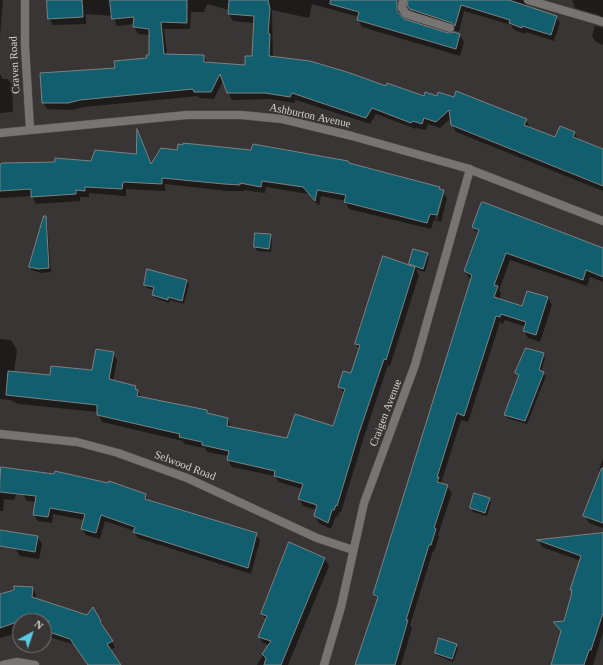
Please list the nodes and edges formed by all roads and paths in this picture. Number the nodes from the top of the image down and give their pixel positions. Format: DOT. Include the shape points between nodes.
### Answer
graph roads {
  1 [pos="25,0"];
  2 [pos="403,0"];
  3 [pos="528,0"];
  4 [pos="603,22"];
  5 [pos="450,28"];
  6 [pos="30,129"];
  7 [pos="0,133"];
  8 [pos="470,169"];
  9 [pos="603,221"];
  10 [pos="0,434"];
  11 [pos="353,550"];
  12 [pos="3,665"];
  13 [pos="35,665"];
  14 [pos="324,665"];
  1 -- 6 [label="street, Craven Road"];
  2 -- 5 [label="street" via="402,8 406,14"];
  3 -- 4 [label="street"];
  6 -- 7 [label="street, Ashburton Avenue"];
  6 -- 8 [label="street, Ashburton Avenue" via="187,115 256,115 321,128"];
  8 -- 9 [label="street, Ashburton Avenue"];
  8 -- 11 [label="street, Craigen Avenue" via="417,360 370,484"];
  10 -- 11 [label="street, Selwood Road" via="77,442 118,453 193,480 317,538"];
  11 -- 14 [label="street, Craigen Avenue" via="342,607"];
  12 -- 13 [label="street" via="17,662"];
}
